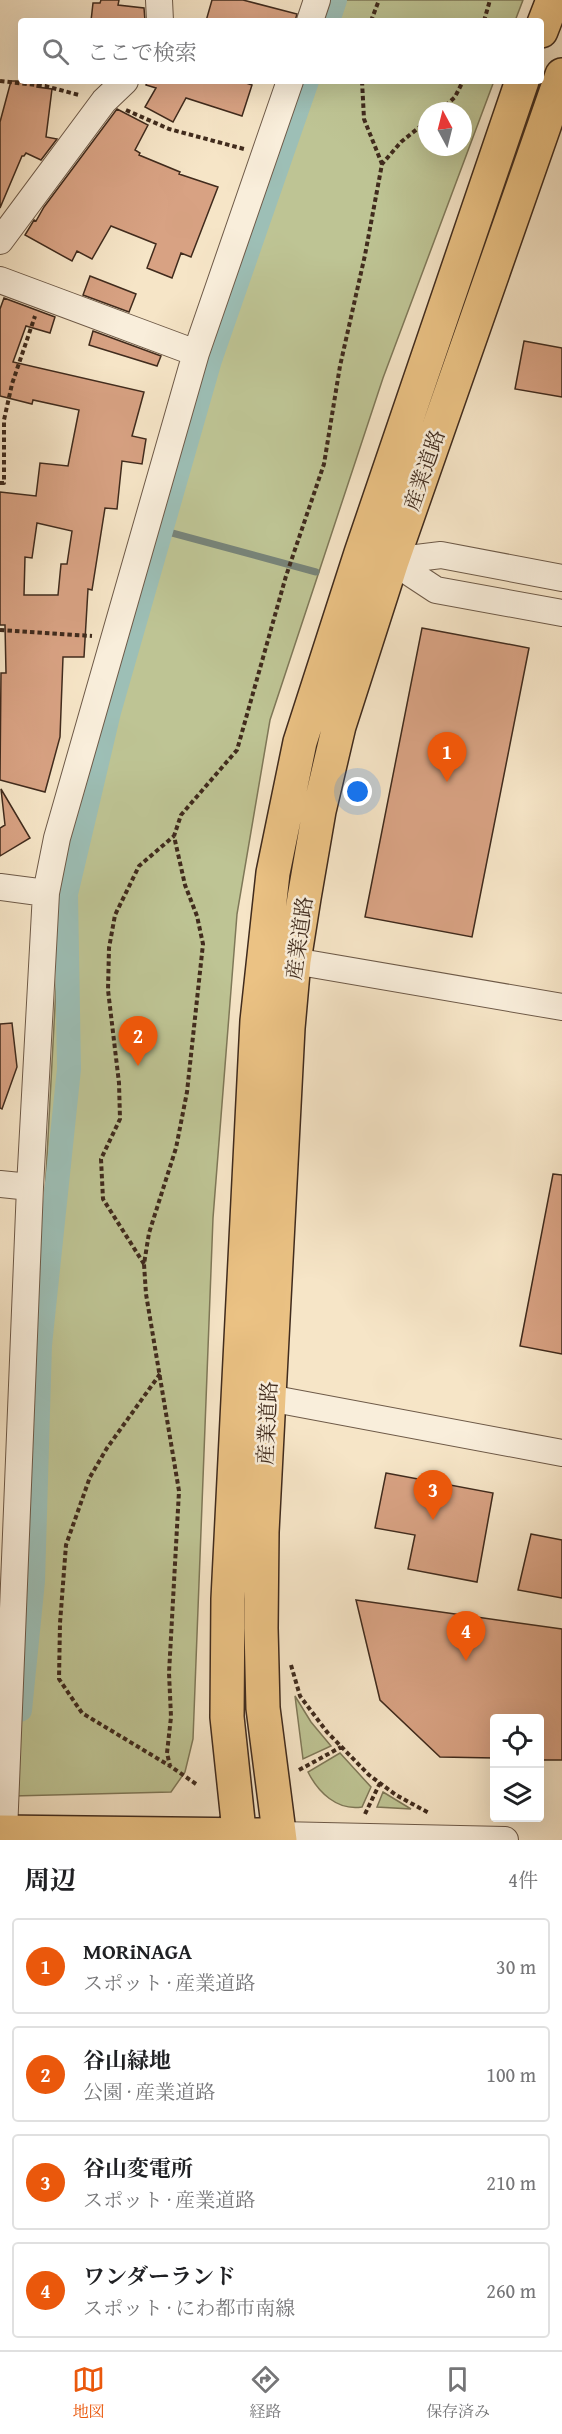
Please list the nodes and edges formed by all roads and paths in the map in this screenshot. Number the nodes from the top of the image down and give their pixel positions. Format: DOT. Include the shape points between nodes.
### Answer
graph roads {
  1 [pos="159,0"];
  2 [pos="317,0"];
  3 [pos="379,0"];
  4 [pos="490,0"];
  5 [pos="553,0"];
  6 [pos="160,18"];
  7 [pos="311,18"];
  8 [pos="372,18"];
  9 [pos="485,18"];
  10 [pos="544,24"];
  11 [pos="562,75"];
  12 [pos="0,81"];
  13 [pos="18,83"];
  14 [pos="27,84"];
  15 [pos="122,84"];
  16 [pos="289,84"];
  17 [pos="362,84"];
  18 [pos="462,84"];
  19 [pos="521,84"];
  20 [pos="104,101"];
  21 [pos="450,102"];
  22 [pos="418,128"];
  23 [pos="264,155"];
  24 [pos="382,164"];
  25 [pos="0,240"];
  26 [pos="0,280"];
  27 [pos="41,297"];
  28 [pos="196,353"];
  29 [pos="0,483"];
  30 [pos="361,553"];
  31 [pos="393,561"];
  32 [pos="562,578"];
  33 [pos="562,613"];
  34 [pos="0,630"];
  35 [pos="114,638"];
  36 [pos="174,837"];
  37 [pos="0,887"];
  38 [pos="46,893"];
  39 [pos="294,961"];
  40 [pos="562,1007"];
  41 [pos="0,1184"];
  42 [pos="30,1187"];
  43 [pos="144,1264"];
  44 [pos="160,1374"];
  45 [pos="269,1398"];
  46 [pos="562,1453"];
  47 [pos="9,1481"];
  48 [pos="7,1577"];
  49 [pos="290,1658"];
  50 [pos="341,1747"];
  51 [pos="170,1767"];
  52 [pos="299,1770"];
  53 [pos="380,1783"];
  54 [pos="196,1784"];
  55 [pos="365,1814"];
  56 [pos="431,1814"];
  57 [pos="2,1832"];
  58 [pos="240,1838"];
  59 [pos="280,1838"];
  60 [pos="505,1840"];
  1 -- 6 [label="street"];
  2 -- 7 [label="street"];
  3 -- 8 [label="path"];
  4 -- 9 [label="path"];
  5 -- 10 [label="main road"];
  11 -- 31 [label="main road, 産業道路"];
  12 -- 13 [label="path"];
  14 -- 20 [label="path"];
  15 -- 20 [label="street"];
  16 -- 23 [label="street"];
  17 -- 24 [label="path" via="364,118"];
  18 -- 21 [label="path"];
  19 -- 30 [label="main road, 産業道路"];
  20 -- 23 [label="path" via="169,129"];
  20 -- 25 [label="street"];
  22 -- 24 [label="path"];
  23 -- 28 [label="street"];
  24 -- 36 [label="path" via="324,464 286,576 237,750 181,815"];
  26 -- 27 [label="street"];
  27 -- 28 [label="street"];
  27 -- 29 [label="path" via="4,420 4,483"];
  28 -- 35 [label="street"];
  30 -- 31 [label="street"];
  30 -- 58 [label="main road, 産業道路" via="300,742 273,873 261,977 228,1599 227,1717"];
  31 -- 32 [label="street" via="441,555"];
  31 -- 33 [label="street" via="436,590"];
  31 -- 39 [label="main road, 産業道路" via="339,726 319,811"];
  34 -- 35 [label="path"];
  35 -- 38 [label="street" via="57,838"];
  36 -- 43 [label="path" via="203,944 188,1092"];
  36 -- 43 [label="path" via="139,866 115,915 109,948 108,990 120,1119 101,1159 102,1199"];
  37 -- 38 [label="street"];
  38 -- 42 [label="street"];
  39 -- 40 [label="street"];
  39 -- 45 [label="main road, 産業道路"];
  41 -- 42 [label="street"];
  42 -- 47 [label="street"];
  43 -- 44 [label="path"];
  44 -- 51 [label="path" via="179,1491 169,1673"];
  44 -- 51 [label="path" via="90,1477 66,1545 59,1679 82,1713"];
  45 -- 46 [label="street"];
  45 -- 59 [label="main road, 産業道路" via="261,1629 263,1708"];
  47 -- 48 [label="street"];
  48 -- 57 [label="street"];
  49 -- 50 [label="path" via="300,1696"];
  50 -- 52 [label="path"];
  50 -- 53 [label="path"];
  51 -- 54 [label="path"];
  53 -- 55 [label="path"];
  53 -- 56 [label="path"];
  57 -- 58 [label="main road"];
  58 -- 59 [label="main road"];
  59 -- 60 [label="street"];
}
